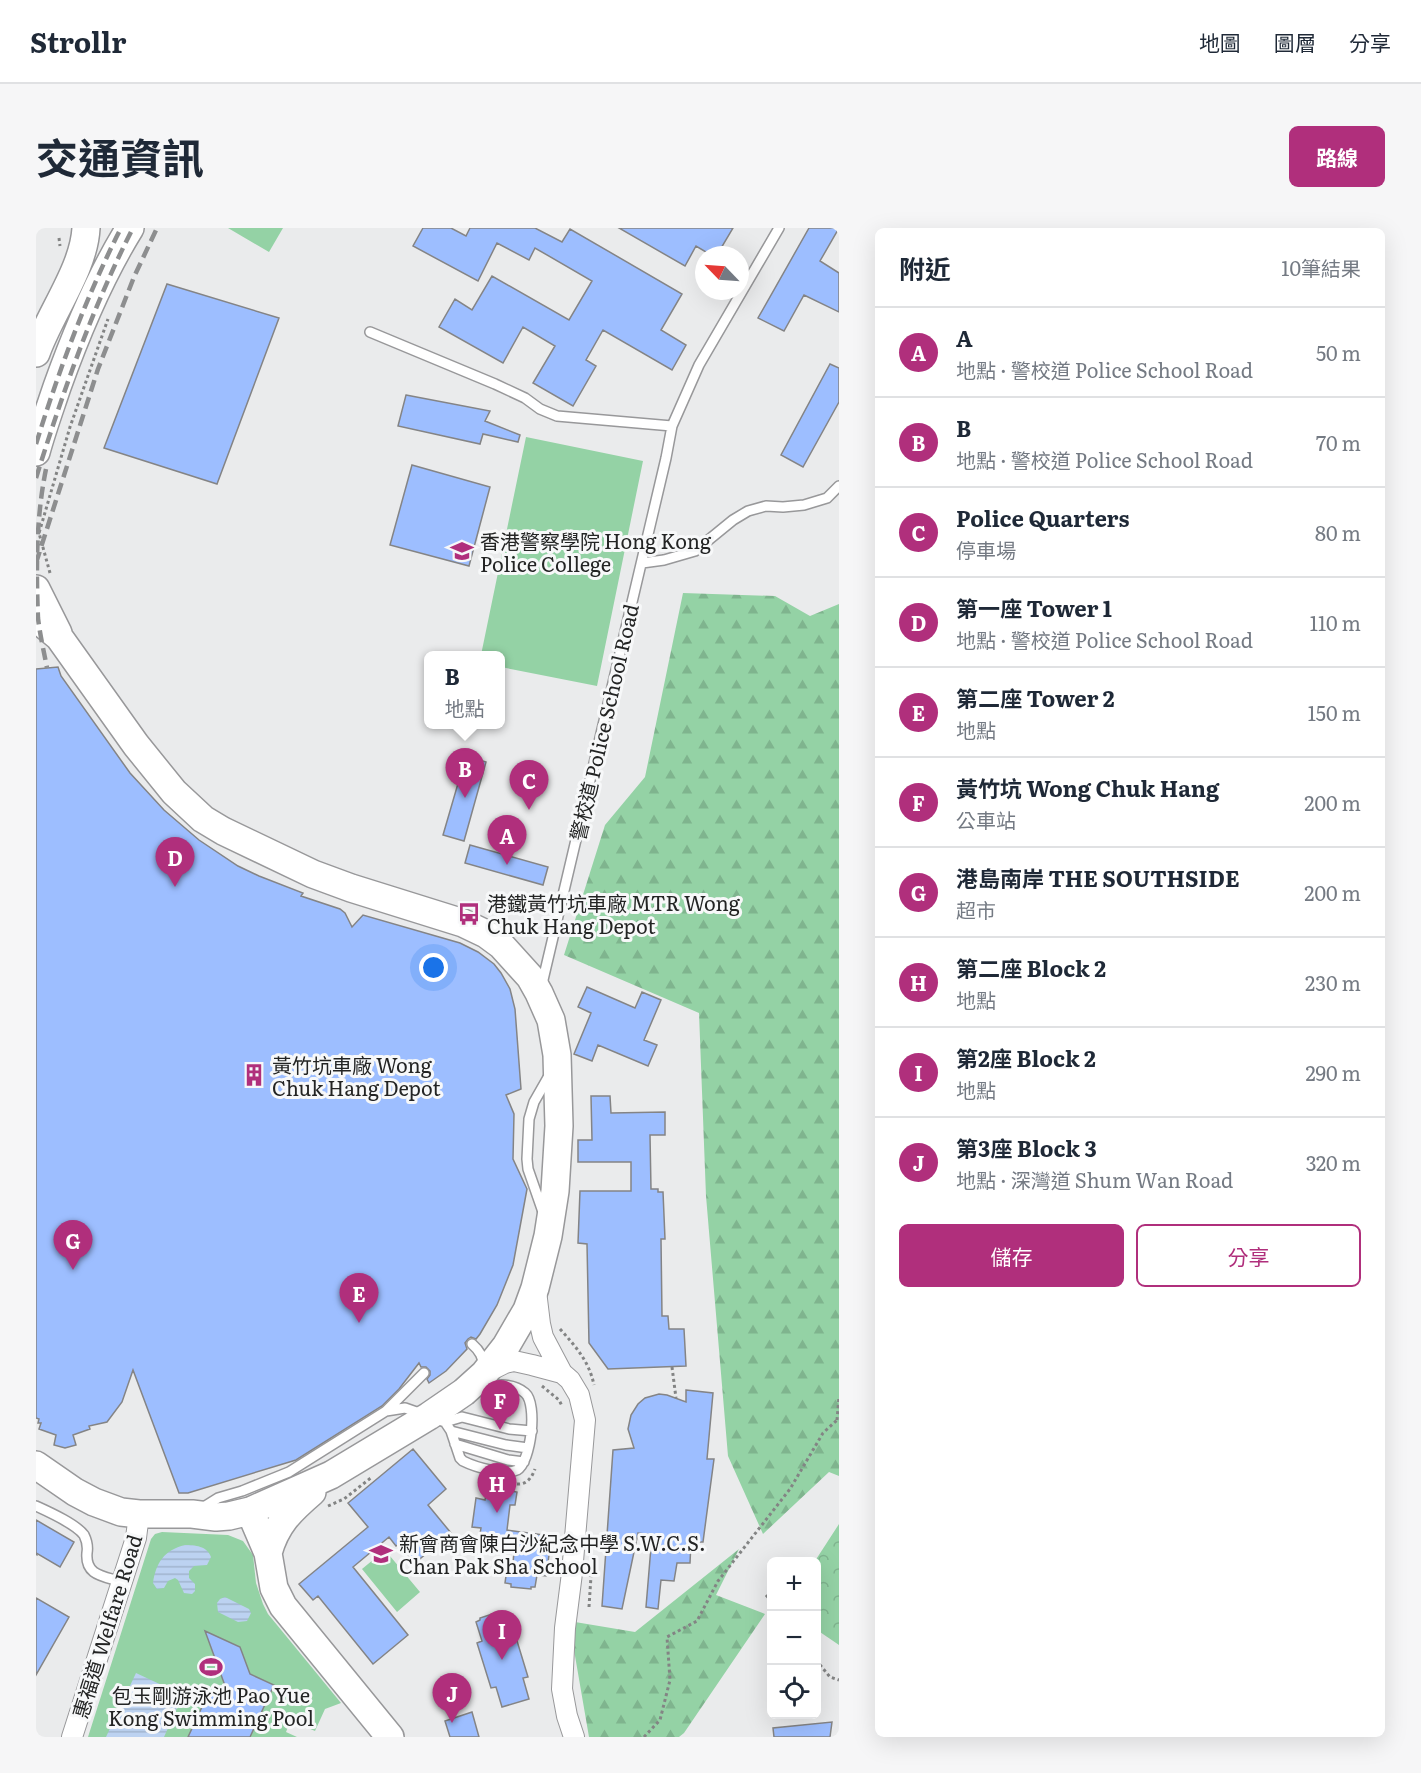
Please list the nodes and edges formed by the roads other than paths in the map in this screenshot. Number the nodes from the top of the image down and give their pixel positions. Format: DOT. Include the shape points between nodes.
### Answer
graph roads {
  1 [pos="86,228"];
  2 [pos="129,228"];
  3 [pos="779,228"];
  4 [pos="370,332"];
  5 [pos="36,353"];
  6 [pos="672,426"];
  7 [pos="36,452"];
  8 [pos="839,486"];
  9 [pos="642,562"];
  10 [pos="44,583"];
  11 [pos="36,618"];
  12 [pos="59,637"];
  13 [pos="539,993"];
  14 [pos="535,1288"];
  15 [pos="472,1344"];
  16 [pos="424,1373"];
  17 [pos="562,1373"];
  18 [pos="477,1381"];
  19 [pos="386,1411"];
  20 [pos="437,1419"];
  21 [pos="451,1431"];
  22 [pos="532,1431"];
  23 [pos="456,1444"];
  24 [pos="528,1448"];
  25 [pos="524,1462"];
  26 [pos="43,1465"];
  27 [pos="331,1475"];
  28 [pos="246,1501"];
  29 [pos="36,1506"];
  30 [pos="139,1514"];
  31 [pos="268,1553"];
  32 [pos="122,1581"];
  33 [pos="72,1737"];
  34 [pos="390,1737"];
  35 [pos="574,1737"];
  1 -- 2 [label="street" via="110,236"];
  1 -- 5 [label="street" via="82,250"];
  2 -- 7 [label="street" via="72,343"];
  3 -- 6 [label="lane, 警校道 Police School Road" via="699,365"];
  4 -- 6 [label="lane" via="495,384 557,416"];
  6 -- 9 [label="lane, 警校道 Police School Road"];
  8 -- 9 [label="lane" via="827,498 804,505 766,506 748,511 695,551"];
  9 -- 13 [label="lane, 警校道 Police School Road"];
  10 -- 12 [label="street"];
  11 -- 12 [label="street"];
  12 -- 13 [label="street" via="136,745 174,792 203,819 313,874 486,934 518,962"];
  13 -- 14 [label="street" via="551,1020 557,1055 560,1126 555,1191"];
  14 -- 17 [label="street" via="543,1337"];
  14 -- 18 [label="street" via="506,1346"];
  15 -- 18 [label="lane" via="483,1360"];
  16 -- 19 [label="lane"];
  17 -- 18 [label="street" via="514,1361"];
  17 -- 35 [label="street" via="579,1395 585,1420 562,1689"];
  18 -- 20 [label="street"];
  18 -- 22 [label="lane" via="506,1384 525,1392 532,1405"];
  19 -- 20 [label="lane" via="405,1408"];
  19 -- 28 [label="lane"];
  20 -- 21 [label="lane"];
  20 -- 22 [label="lane" via="462,1417"];
  20 -- 27 [label="street"];
  21 -- 23 [label="lane"];
  21 -- 24 [label="lane"];
  22 -- 24 [label="lane"];
  23 -- 25 [label="lane"];
  23 -- 25 [label="lane" via="460,1458 474,1465 506,1472 514,1471"];
  24 -- 25 [label="lane"];
  26 -- 30 [label="street" via="75,1492 94,1502"];
  27 -- 28 [label="street"];
  27 -- 31 [label="street" via="280,1523"];
  28 -- 30 [label="street" via="229,1516"];
  28 -- 31 [label="street"];
  29 -- 32 [label="lane" via="83,1534 88,1550 86,1562 93,1572"];
  30 -- 32 [label="street, 惠福道 Welfare Road"];
  31 -- 34 [label="street" via="274,1588 283,1606"];
  32 -- 33 [label="street, 惠福道 Welfare Road"];
}
